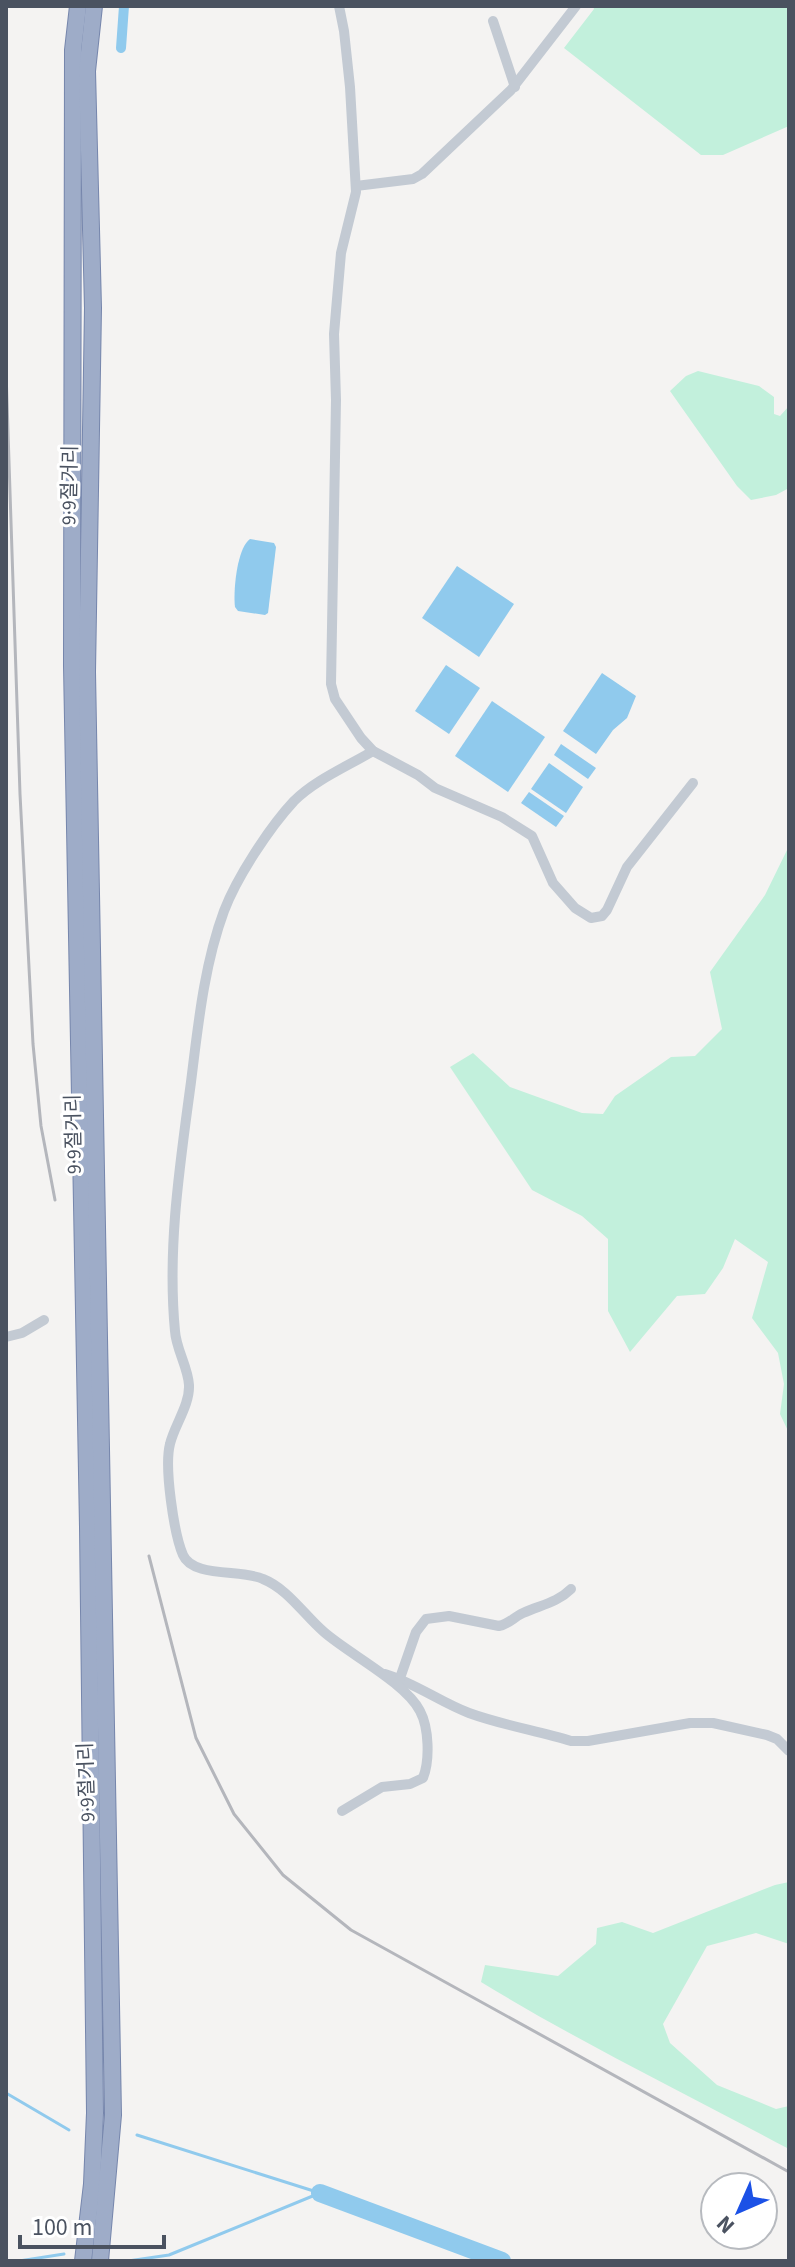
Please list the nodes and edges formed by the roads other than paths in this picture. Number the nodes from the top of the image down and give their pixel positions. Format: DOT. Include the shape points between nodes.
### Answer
graph roads {
  1 [pos="78,6"];
  2 [pos="94,6"];
  3 [pos="339,6"];
  4 [pos="576,6"];
  5 [pos="493,21"];
  6 [pos="515,87"];
  7 [pos="356,186"];
  8 [pos="373,751"];
  9 [pos="693,783"];
  10 [pos="44,1320"];
  11 [pos="6,1337"];
  12 [pos="571,1589"];
  13 [pos="380,1673"];
  14 [pos="400,1678"];
  15 [pos="789,1751"];
  16 [pos="342,1811"];
  17 [pos="83,2261"];
  18 [pos="100,2261"];
  1 -- 17 [label="highway, 9·9절거리" via="73,50 72,666 95,2098"];
  2 -- 18 [label="highway, 9·9절거리" via="87,71 93,308 88,718 113,2100"];
  3 -- 7 [label="street"];
  4 -- 6 [label="street"];
  5 -- 6 [label="street"];
  6 -- 7 [label="street" via="422,174"];
  7 -- 8 [label="street" via="341,253 334,334 331,684 335,699"];
  8 -- 9 [label="street" via="435,788 522,828 532,836 553,883 575,908 596,919 607,910 627,867"];
  8 -- 13 [label="street" via="295,800 265,837 225,909 216,939 195,1050 173,1232 175,1333 189,1383 170,1444 168,1471 183,1557 189,1564 248,1573 277,1586 327,1635"];
  10 -- 11 [label="street"];
  12 -- 14 [label="street" via="499,1626 449,1616 426,1619"];
  13 -- 14 [label="street"];
  13 -- 16 [label="street" via="420,1709 426,1769 418,1781 382,1787"];
  14 -- 15 [label="street" via="471,1714 571,1741 713,1723 767,1735"];
}
